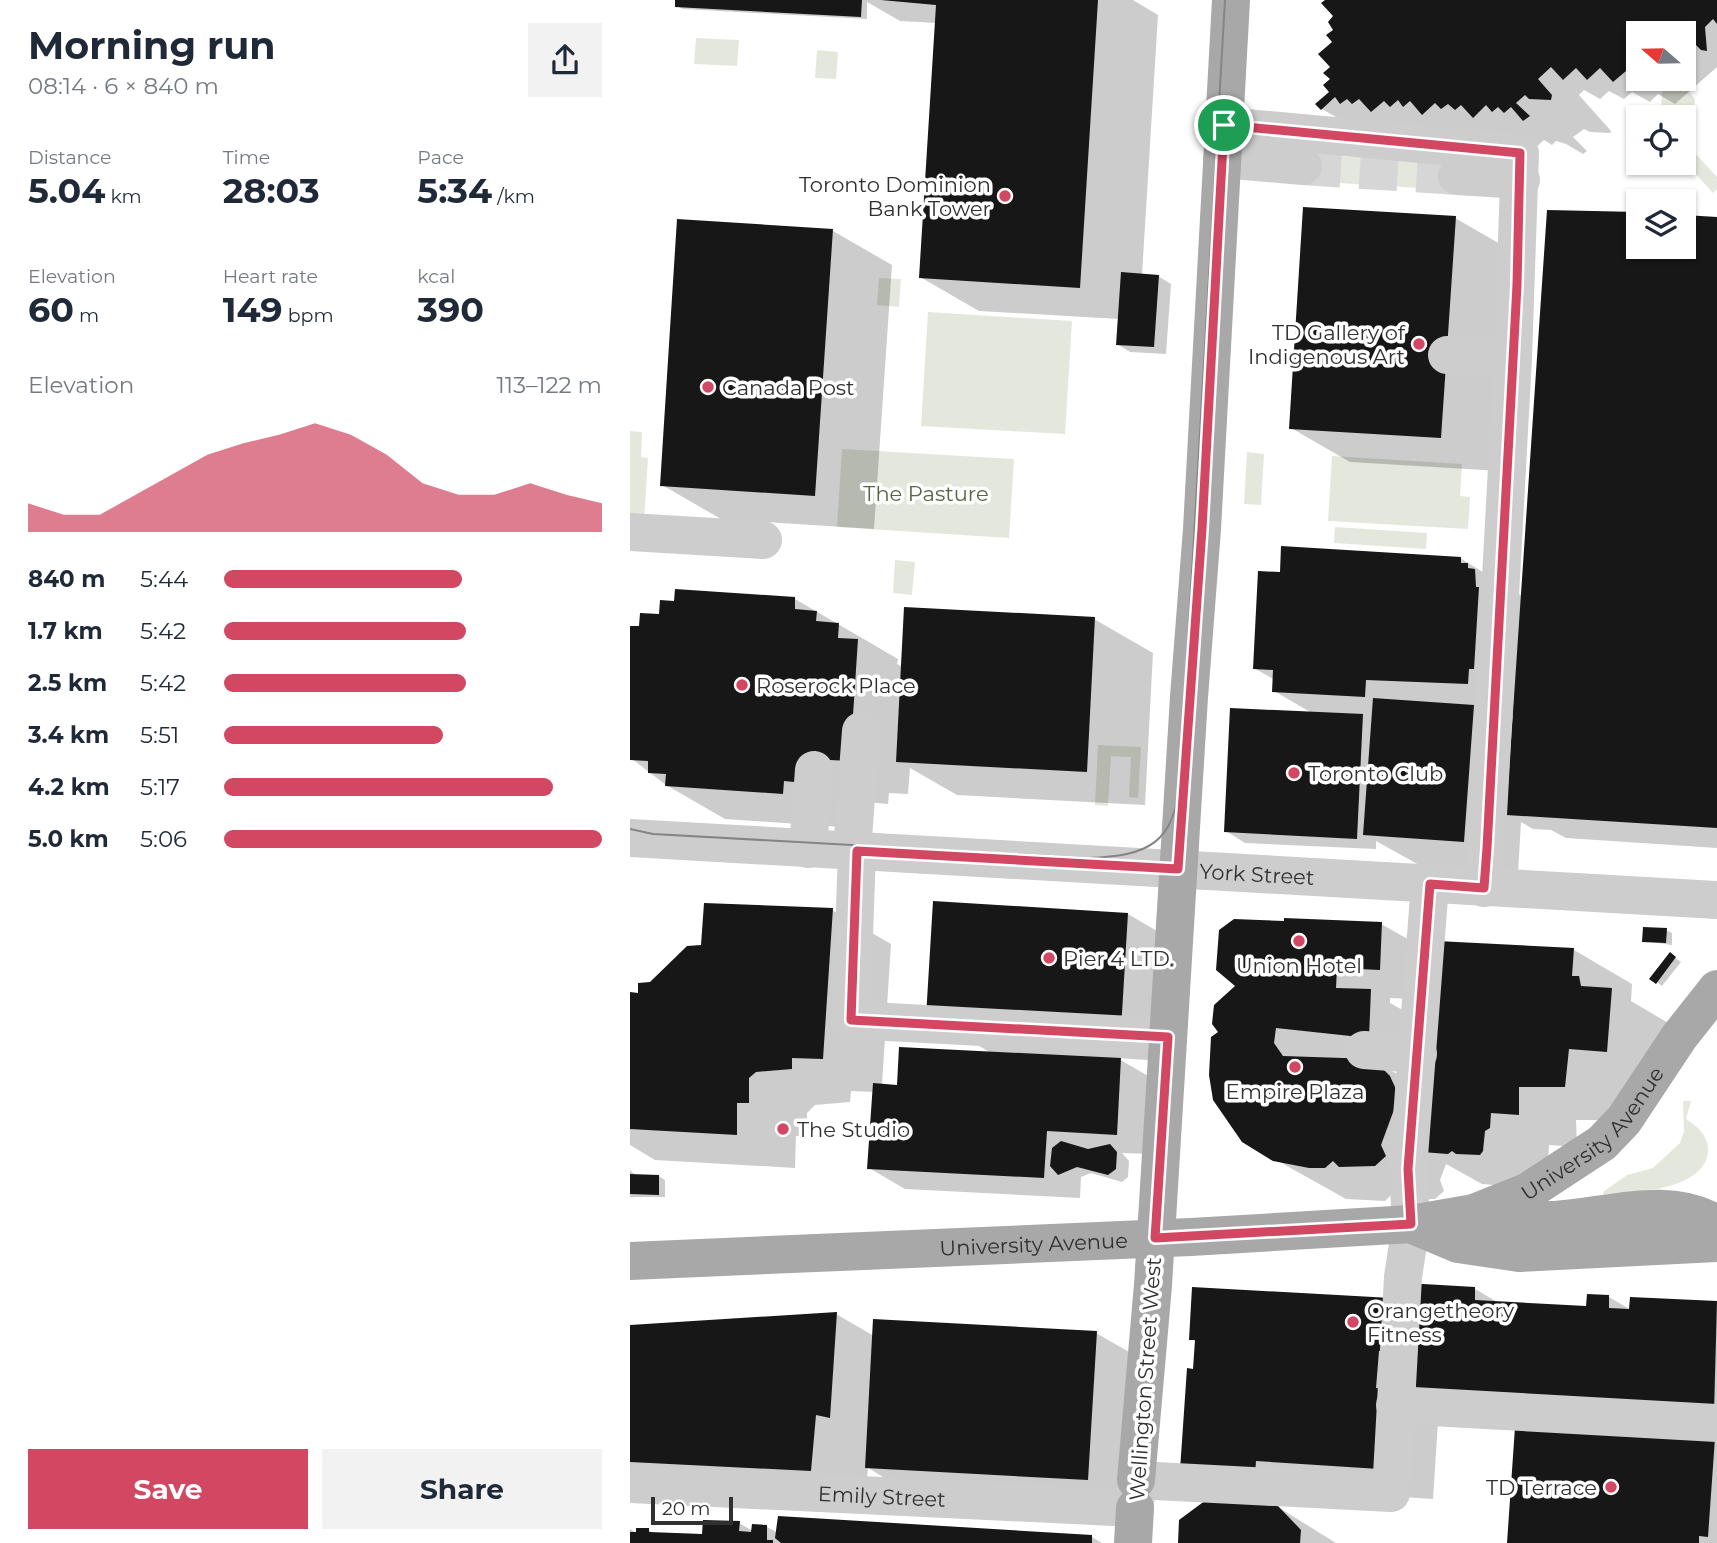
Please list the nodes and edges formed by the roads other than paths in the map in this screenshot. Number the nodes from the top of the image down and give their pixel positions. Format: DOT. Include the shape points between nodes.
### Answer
graph roads {
  1 [pos="1231,0"];
  2 [pos="1223,142"];
  3 [pos="1303,166"];
  4 [pos="1521,167"];
  5 [pos="1457,177"];
  6 [pos="1447,355"];
  7 [pos="1513,358"];
  8 [pos="630,532"];
  9 [pos="763,540"];
  10 [pos="630,838"];
  11 [pos="838,850"];
  12 [pos="1178,869"];
  13 [pos="1430,884"];
  14 [pos="1484,888"];
  15 [pos="1717,900"];
  16 [pos="1717,989"];
  17 [pos="1168,1037"];
  18 [pos="1364,1050"];
  19 [pos="1418,1054"];
  20 [pos="1474,1213"];
  21 [pos="1411,1224"];
  22 [pos="1717,1224"];
  23 [pos="1155,1238"];
  24 [pos="1717,1243"];
  25 [pos="630,1261"];
  26 [pos="1395,1405"];
  27 [pos="1717,1423"];
  28 [pos="630,1484"];
  29 [pos="1134,1510"];
  1 -- 2 [label="main road, Wellington Street West"];
  2 -- 3 [label="street"];
  2 -- 4 [label="street"];
  2 -- 12 [label="main road, Wellington Street West"];
  4 -- 5 [label="street"];
  4 -- 7 [label="street"];
  6 -- 7 [label="street"];
  7 -- 14 [label="street"];
  8 -- 9 [label="street"];
  10 -- 11 [label="street, York Street"];
  11 -- 11 [label="street" via="839,754"];
  11 -- 12 [label="street, York Street"];
  11 -- 17 [label="street" via="851,1020"];
  12 -- 13 [label="street, York Street"];
  12 -- 17 [label="main road, Wellington Street West"];
  13 -- 14 [label="street, York Street"];
  13 -- 19 [label="street"];
  14 -- 15 [label="street, York Street"];
  16 -- 20 [label="main road, University Avenue" via="1624,1120 1602,1143 1537,1186"];
  17 -- 23 [label="main road, Wellington Street West"];
  18 -- 19 [label="street"];
  19 -- 21 [label="street" via="1408,1169"];
  20 -- 21 [label="main road, University Avenue"];
  20 -- 22 [label="main road" via="1556,1220 1666,1209 1694,1213"];
  21 -- 23 [label="main road, University Avenue"];
  21 -- 24 [label="main road" via="1458,1244 1519,1253"];
  21 -- 26 [label="street"];
  23 -- 25 [label="main road, University Avenue"];
  23 -- 29 [label="main road, Wellington Street West"];
  26 -- 27 [label="street"];
  26 -- 29 [label="street, Emily Street" via="1391,1493"];
  28 -- 29 [label="street, Emily Street"];
}
